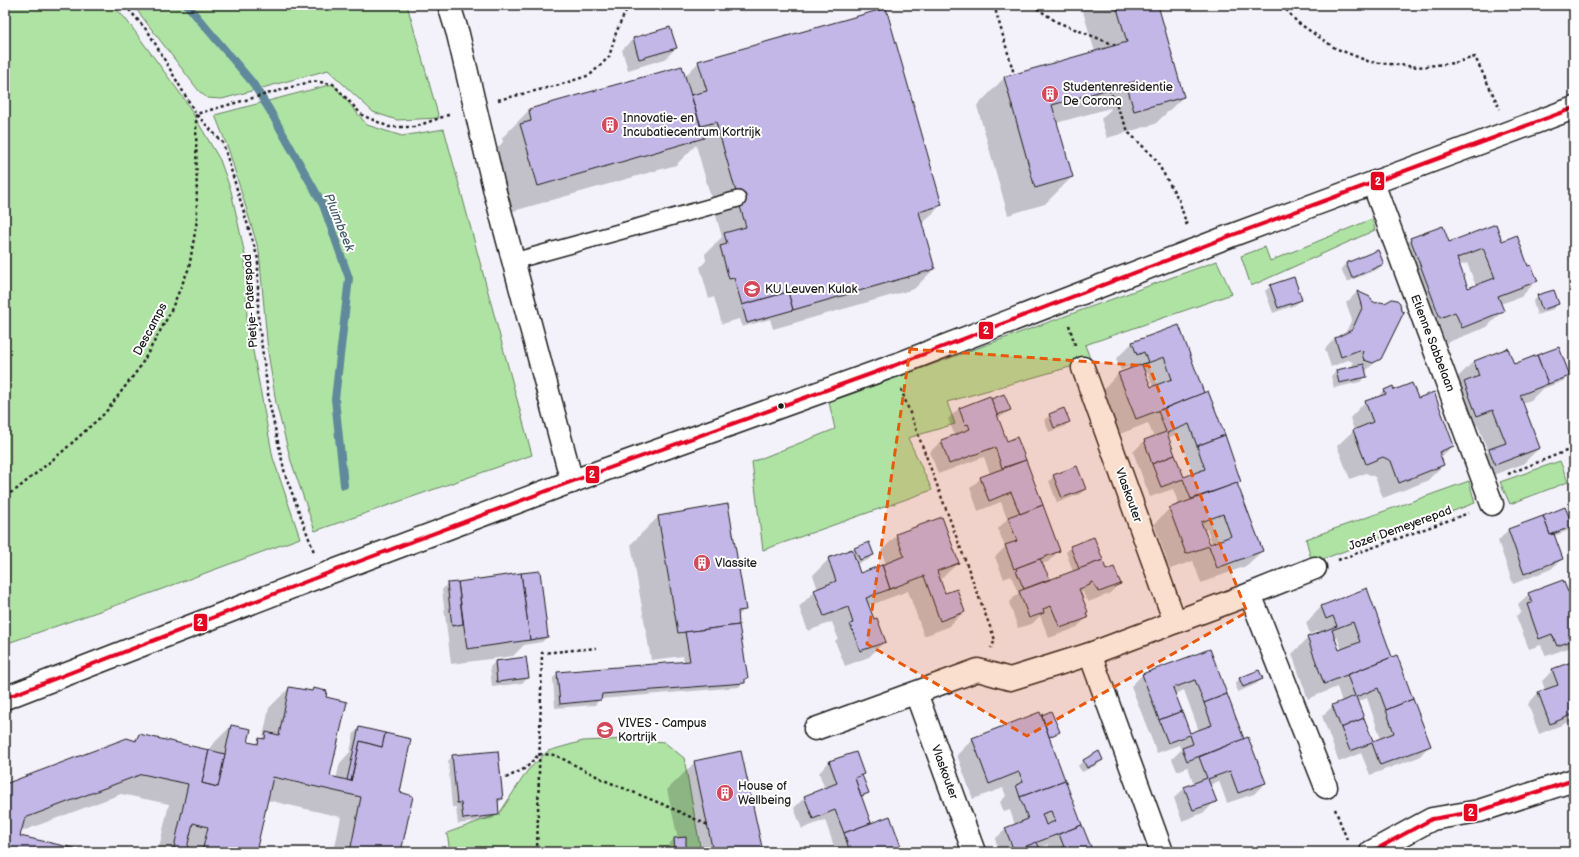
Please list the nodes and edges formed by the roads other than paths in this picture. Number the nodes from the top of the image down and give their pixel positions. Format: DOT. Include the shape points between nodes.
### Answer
graph roads {
  1 [pos="449,5"];
  2 [pos="1574,108"];
  3 [pos="1372,183"];
  4 [pos="738,199"];
  5 [pos="514,261"];
  6 [pos="1083,368"];
  7 [pos="572,482"];
  8 [pos="1492,504"];
  9 [pos="1315,568"];
  10 [pos="1250,594"];
  11 [pos="1175,622"];
  12 [pos="1090,654"];
  13 [pos="916,693"];
  14 [pos="5,698"];
  15 [pos="815,729"];
  16 [pos="1574,780"];
  17 [pos="1326,786"];
  18 [pos="974,852"];
  19 [pos="1162,852"];
  20 [pos="1371,852"];
  1 -- 5 [label="street"];
  2 -- 3 [label="street"];
  3 -- 7 [label="street" via="893,366"];
  3 -- 8 [label="street, Etienne Sabbelaan"];
  4 -- 5 [label="lane"];
  5 -- 7 [label="street"];
  6 -- 11 [label="street, Vlaskouter"];
  7 -- 14 [label="street"];
  9 -- 10 [label="street"];
  10 -- 11 [label="street"];
  10 -- 17 [label="street"];
  11 -- 12 [label="street"];
  12 -- 13 [label="street" via="1010,679 978,670"];
  12 -- 19 [label="street"];
  13 -- 15 [label="street"];
  13 -- 18 [label="street, Vlaskouter"];
  16 -- 20 [label="street" via="1479,811 1432,819"];
}
